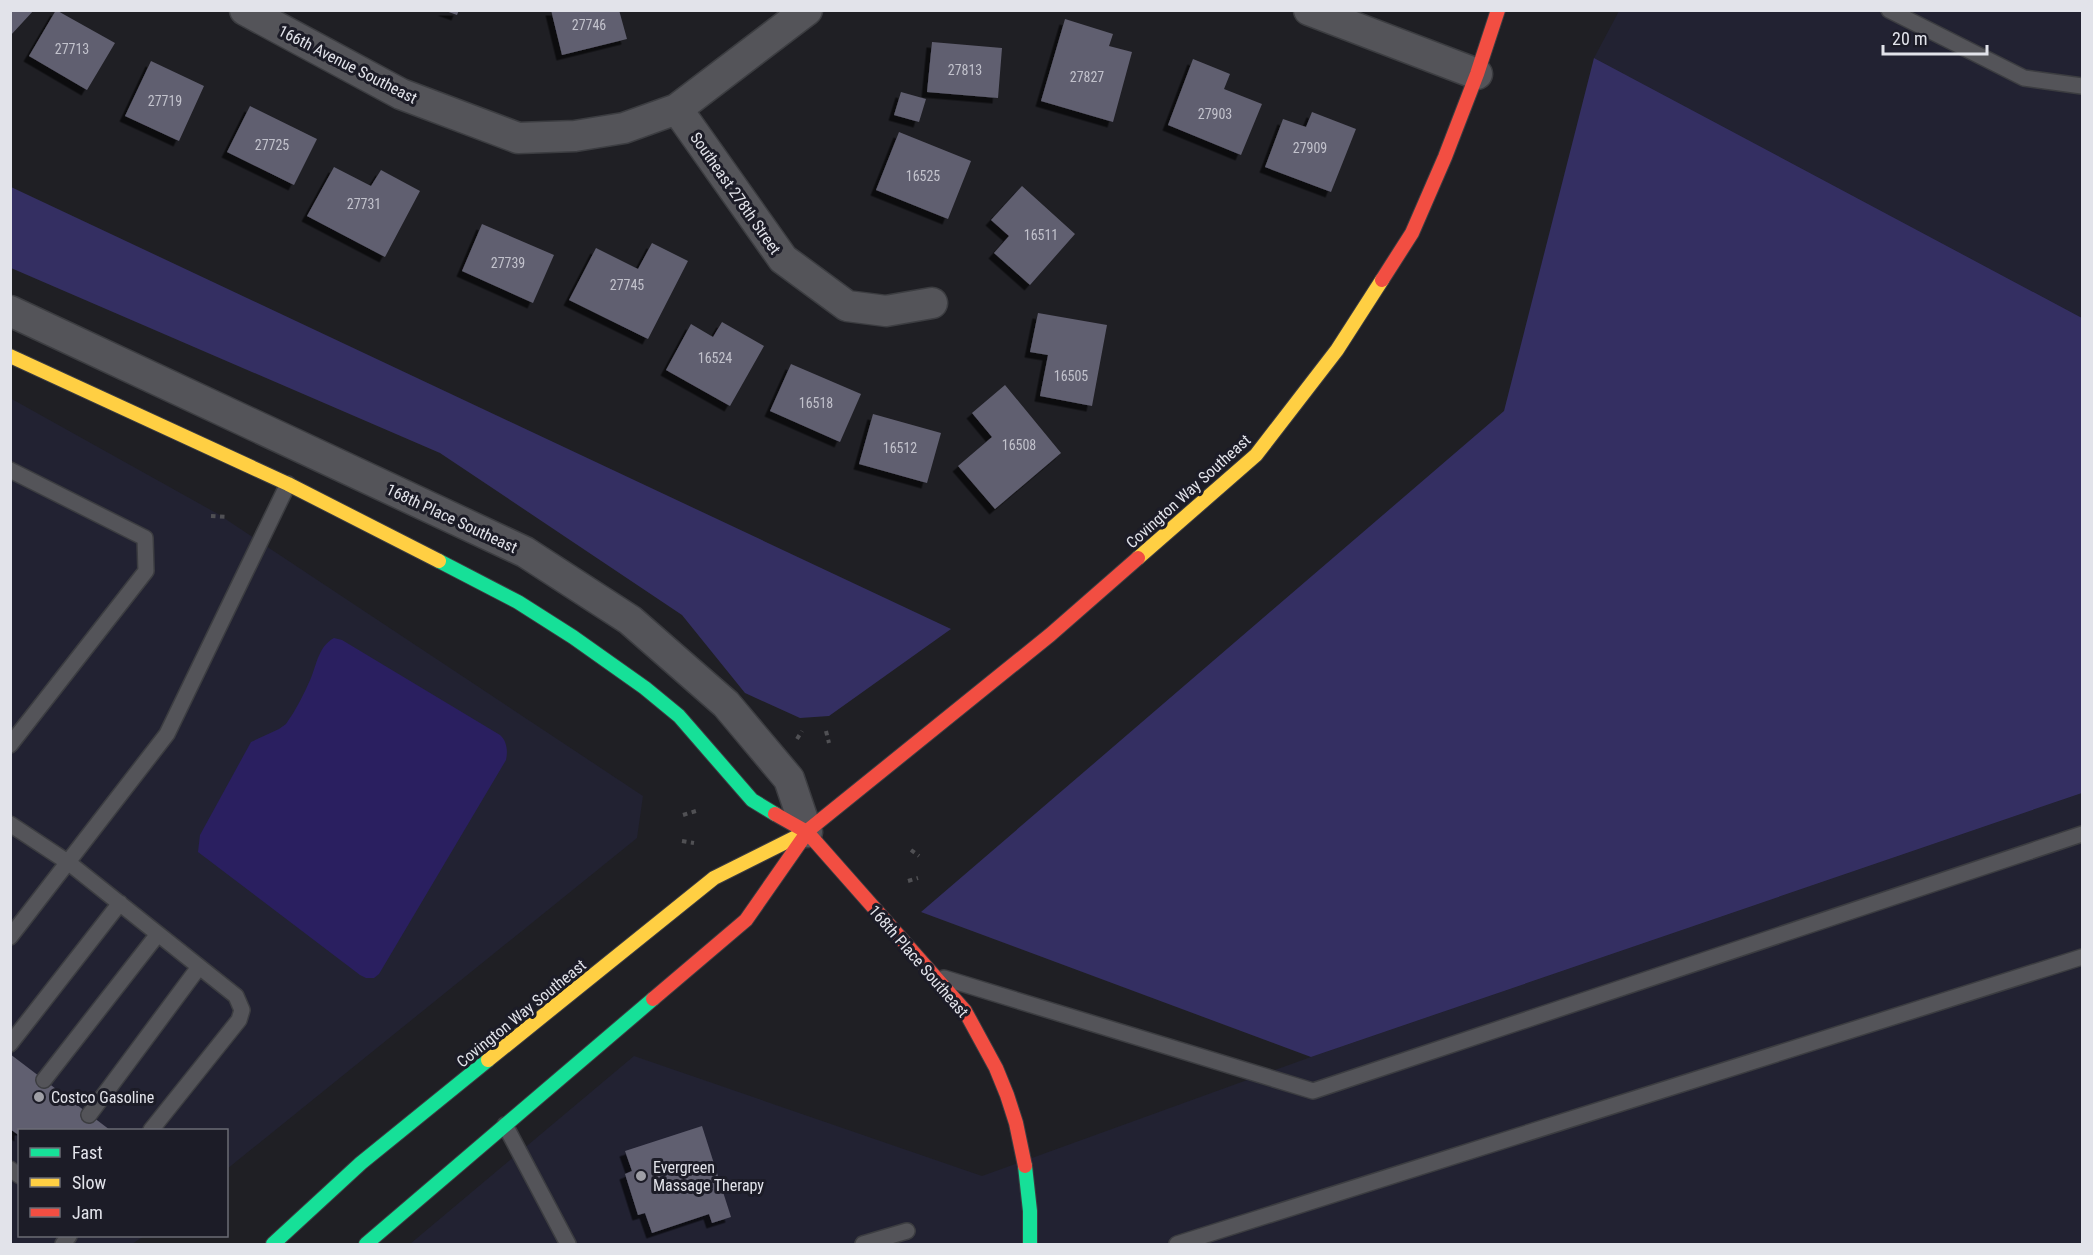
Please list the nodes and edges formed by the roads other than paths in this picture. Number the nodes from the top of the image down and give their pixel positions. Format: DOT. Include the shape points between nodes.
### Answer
graph roads {
  1 [pos="245,10"];
  2 [pos="807,10"];
  3 [pos="1310,10"];
  4 [pos="1498,10"];
  5 [pos="1889,10"];
  6 [pos="1477,74"];
  7 [pos="2082,86"];
  8 [pos="677,109"];
  9 [pos="932,303"];
  10 [pos="10,311"];
  11 [pos="10,356"];
  12 [pos="10,470"];
  13 [pos="288,484"];
  14 [pos="10,745"];
  15 [pos="10,824"];
  16 [pos="807,832"];
  17 [pos="2082,834"];
  18 [pos="69,863"];
  19 [pos="120,903"];
  20 [pos="158,934"];
  21 [pos="10,936"];
  22 [pos="2082,957"];
  23 [pos="199,967"];
  24 [pos="932,974"];
  25 [pos="10,1044"];
  26 [pos="44,1080"];
  27 [pos="89,1115"];
  28 [pos="505,1125"];
  29 [pos="153,1129"];
  30 [pos="361,1162"];
  31 [pos="322,1217"];
  32 [pos="907,1231"];
  33 [pos="273,1245"];
  34 [pos="366,1245"];
  35 [pos="567,1245"];
  36 [pos="863,1245"];
  37 [pos="1030,1245"];
  38 [pos="1177,1245"];
  1 -- 8 [label="street, 166th Avenue Southeast" via="400,94 518,138 575,136 624,128"];
  2 -- 8 [label="street, 166th Avenue Southeast"];
  3 -- 6 [label="street"];
  4 -- 6 [label="street, Covington Way Southeast"];
  5 -- 7 [label="lane" via="2024,78"];
  6 -- 16 [label="street, Covington Way Southeast" via="1412,233 1336,350 1256,455 1050,635"];
  8 -- 9 [label="street, Southeast 278th Street" via="783,259 847,306 886,310"];
  10 -- 16 [label="street, 168th Place Southeast" via="525,552 589,593 630,620 726,704 789,778"];
  11 -- 13 [label="street, 168th Place Southeast"];
  12 -- 14 [label="lane" via="146,538 146,571"];
  13 -- 16 [label="street, 168th Place Southeast" via="518,602 573,637 679,716 752,800"];
  13 -- 18 [label="lane" via="167,734"];
  15 -- 18 [label="lane"];
  16 -- 24 [label="street, 168th Place Southeast"];
  16 -- 28 [label="street, Covington Way Southeast" via="746,920"];
  16 -- 30 [label="street, Covington Way Southeast" via="714,878"];
  17 -- 24 [label="lane" via="1313,1091"];
  18 -- 19 [label="lane"];
  18 -- 21 [label="lane"];
  19 -- 20 [label="lane"];
  19 -- 25 [label="lane"];
  20 -- 23 [label="lane"];
  20 -- 26 [label="lane"];
  22 -- 38 [label="lane"];
  23 -- 27 [label="lane"];
  23 -- 29 [label="lane" via="236,996 242,1010 239,1020"];
  24 -- 37 [label="street, 168th Place Southeast" via="965,1011 1003,1080 1024,1149"];
  28 -- 34 [label="street, Covington Way Southeast"];
  28 -- 35 [label="lane"];
  30 -- 31 [label="street"];
  30 -- 33 [label="street, Covington Way Southeast"];
  32 -- 36 [label="lane"];
}
